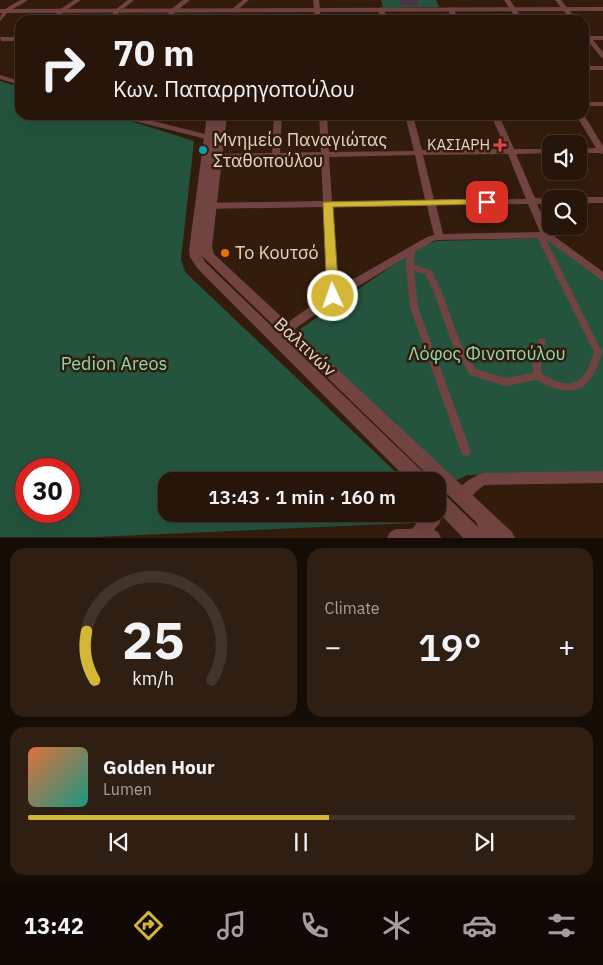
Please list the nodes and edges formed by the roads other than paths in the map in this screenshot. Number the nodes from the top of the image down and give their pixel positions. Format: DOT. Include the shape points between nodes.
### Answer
graph roads {
  1 [pos="25,0"];
  2 [pos="78,0"];
  3 [pos="131,0"];
  4 [pos="187,0"];
  5 [pos="246,0"];
  6 [pos="316,0"];
  7 [pos="379,0"];
  8 [pos="447,0"];
  9 [pos="507,0"];
  10 [pos="558,0"];
  11 [pos="381,9"];
  12 [pos="451,9"];
  13 [pos="513,9"];
  14 [pos="565,9"];
  15 [pos="603,9"];
  16 [pos="230,10"];
  17 [pos="317,10"];
  18 [pos="3,11"];
  19 [pos="61,11"];
  20 [pos="117,11"];
  21 [pos="172,11"];
  22 [pos="58,15"];
  23 [pos="115,15"];
  24 [pos="171,15"];
  25 [pos="228,15"];
  26 [pos="231,15"];
  27 [pos="318,15"];
  28 [pos="383,15"];
  29 [pos="453,15"];
  30 [pos="517,15"];
  31 [pos="570,15"];
  32 [pos="0,19"];
  33 [pos="589,38"];
  34 [pos="603,38"];
  35 [pos="1,39"];
  36 [pos="15,39"];
  37 [pos="589,41"];
  38 [pos="603,56"];
  39 [pos="589,68"];
  40 [pos="603,68"];
  41 [pos="0,77"];
  42 [pos="15,81"];
  43 [pos="589,104"];
  44 [pos="603,104"];
  45 [pos="148,120"];
  46 [pos="212,120"];
  47 [pos="221,120"];
  48 [pos="278,120"];
  49 [pos="323,120"];
  50 [pos="410,120"];
  51 [pos="498,120"];
  52 [pos="583,120"];
  53 [pos="210,138"];
  54 [pos="542,151"];
  55 [pos="587,151"];
  56 [pos="603,151"];
  57 [pos="511,152"];
  58 [pos="418,153"];
  59 [pos="325,154"];
  60 [pos="276,155"];
  61 [pos="213,156"];
  62 [pos="587,200"];
  63 [pos="603,200"];
  64 [pos="532,201"];
  65 [pos="542,201"];
  66 [pos="430,203"];
  67 [pos="328,204"];
  68 [pos="207,206"];
  69 [pos="542,232"];
  70 [pos="543,235"];
  71 [pos="439,237"];
  72 [pos="411,249"];
  73 [pos="410,267"];
  74 [pos="603,277"];
  75 [pos="333,296"];
  76 [pos="287,329"];
  77 [pos="274,338"];
  78 [pos="542,341"];
  79 [pos="538,376"];
  80 [pos="466,452"];
  81 [pos="411,472"];
  82 [pos="603,477"];
  83 [pos="462,496"];
  84 [pos="446,508"];
  85 [pos="483,516"];
  86 [pos="431,522"];
  87 [pos="424,537"];
  88 [pos="396,538"];
  89 [pos="476,538"];
  90 [pos="490,538"];
  91 [pos="506,538"];
  1 -- 18 [label="street"];
  2 -- 19 [label="street"];
  3 -- 20 [label="street"];
  4 -- 21 [label="street"];
  5 -- 16 [label="street"];
  6 -- 17 [label="street"];
  7 -- 11 [label="street"];
  8 -- 12 [label="street"];
  9 -- 13 [label="street"];
  10 -- 14 [label="street"];
  11 -- 12 [label="street"];
  11 -- 17 [label="street"];
  11 -- 28 [label="street"];
  12 -- 13 [label="street"];
  12 -- 29 [label="street"];
  13 -- 14 [label="street"];
  13 -- 30 [label="street"];
  14 -- 15 [label="street"];
  14 -- 31 [label="street"];
  16 -- 17 [label="street"];
  16 -- 21 [label="street"];
  16 -- 25 [label="street"];
  16 -- 26 [label="street"];
  17 -- 27 [label="street"];
  18 -- 19 [label="street"];
  18 -- 32 [label="street"];
  19 -- 20 [label="street"];
  19 -- 22 [label="street"];
  20 -- 21 [label="street"];
  20 -- 23 [label="street"];
  21 -- 24 [label="street"];
  33 -- 34 [label="street"];
  35 -- 36 [label="street"];
  37 -- 38 [label="street"];
  39 -- 40 [label="street"];
  41 -- 42 [label="street"];
  43 -- 44 [label="street"];
  45 -- 53 [label="street"];
  46 -- 53 [label="street, Βαλτινών"];
  47 -- 61 [label="street, Βαλτινών"];
  48 -- 60 [label="street"];
  49 -- 59 [label="street"];
  50 -- 58 [label="street"];
  51 -- 57 [label="street"];
  52 -- 56 [label="street"];
  53 -- 61 [label="street, Βαλτινών"];
  54 -- 57 [label="street"];
  55 -- 56 [label="street"];
  57 -- 58 [label="street"];
  57 -- 64 [label="street"];
  58 -- 59 [label="street"];
  58 -- 66 [label="street"];
  59 -- 60 [label="street"];
  59 -- 67 [label="street"];
  60 -- 61 [label="street"];
  61 -- 68 [label="street, Βαλτινών"];
  62 -- 63 [label="street"];
  64 -- 65 [label="street"];
  64 -- 66 [label="street"];
  64 -- 69 [label="street"];
  66 -- 67 [label="street"];
  66 -- 71 [label="street"];
  67 -- 68 [label="street"];
  67 -- 75 [label="street"];
  68 -- 76 [label="street, Βαλτινών" via="206,254"];
  68 -- 77 [label="street, Βαλτινών" via="196,257"];
  70 -- 71 [label="street"];
  70 -- 74 [label="street"];
  70 -- 79 [label="street" via="598,352 595,367 586,381 574,388 551,385"];
  71 -- 72 [label="street"];
  72 -- 73 [label="street"];
  72 -- 75 [label="street"];
  73 -- 79 [label="street" via="428,272 456,343 473,372 505,382"];
  73 -- 80 [label="street" via="414,306"];
  75 -- 76 [label="street"];
  76 -- 77 [label="street"];
  76 -- 83 [label="street, Βαλτινών"];
  77 -- 81 [label="street, Βαλτινών"];
  78 -- 79 [label="street" via="536,357"];
  82 -- 83 [label="street" via="484,479 473,484"];
  83 -- 85 [label="street, Βαλτινών"];
  84 -- 89 [label="street"];
  85 -- 90 [label="street"];
  85 -- 91 [label="street, Βαλτινών"];
  86 -- 87 [label="street"];
  87 -- 88 [label="street"];
}
